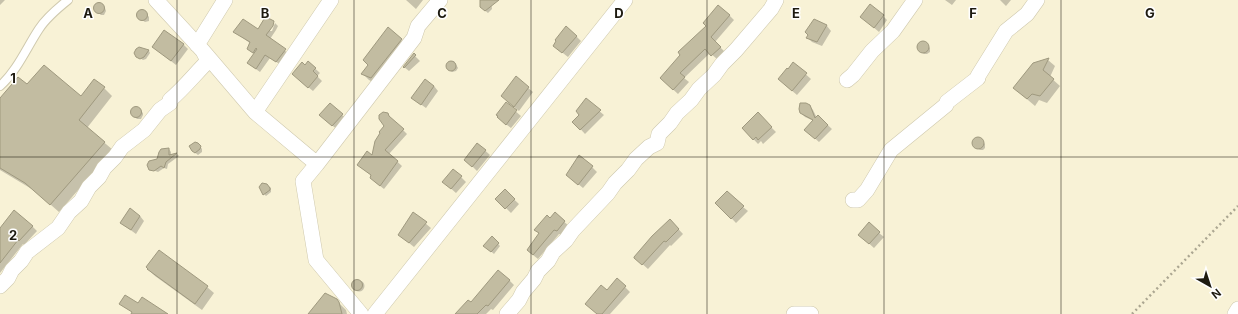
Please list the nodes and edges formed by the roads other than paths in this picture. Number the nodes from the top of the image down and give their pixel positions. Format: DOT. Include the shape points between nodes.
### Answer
graph roads {
  1 [pos="68,0"];
  2 [pos="156,0"];
  3 [pos="225,0"];
  4 [pos="331,0"];
  5 [pos="440,0"];
  6 [pos="625,0"];
  7 [pos="776,0"];
  8 [pos="916,0"];
  9 [pos="1037,0"];
  10 [pos="200,48"];
  11 [pos="847,80"];
  12 [pos="0,86"];
  13 [pos="255,112"];
  14 [pos="317,164"];
  15 [pos="854,200"];
  16 [pos="0,286"];
  17 [pos="1238,309"];
  18 [pos="361,314"];
  19 [pos="375,314"];
  20 [pos="507,314"];
  21 [pos="794,314"];
  22 [pos="811,314"];
  23 [pos="1235,314"];
  1 -- 12 [label="lane" via="40,28 20,61"];
  2 -- 10 [label="street"];
  3 -- 10 [label="street"];
  4 -- 13 [label="street"];
  5 -- 14 [label="street"];
  6 -- 19 [label="street"];
  7 -- 20 [label="street" via="756,28 659,134 658,143 649,147 636,159 553,252"];
  8 -- 11 [label="street" via="893,31"];
  9 -- 15 [label="street" via="1027,14 1006,31 978,78 891,150 867,190 858,200"];
  10 -- 13 [label="street"];
  10 -- 16 [label="street" via="208,61 144,130 122,147 58,228 27,252"];
  13 -- 14 [label="street"];
  14 -- 18 [label="street" via="303,181 316,260"];
  17 -- 23 [label="street"];
  21 -- 22 [label="street"];
}
